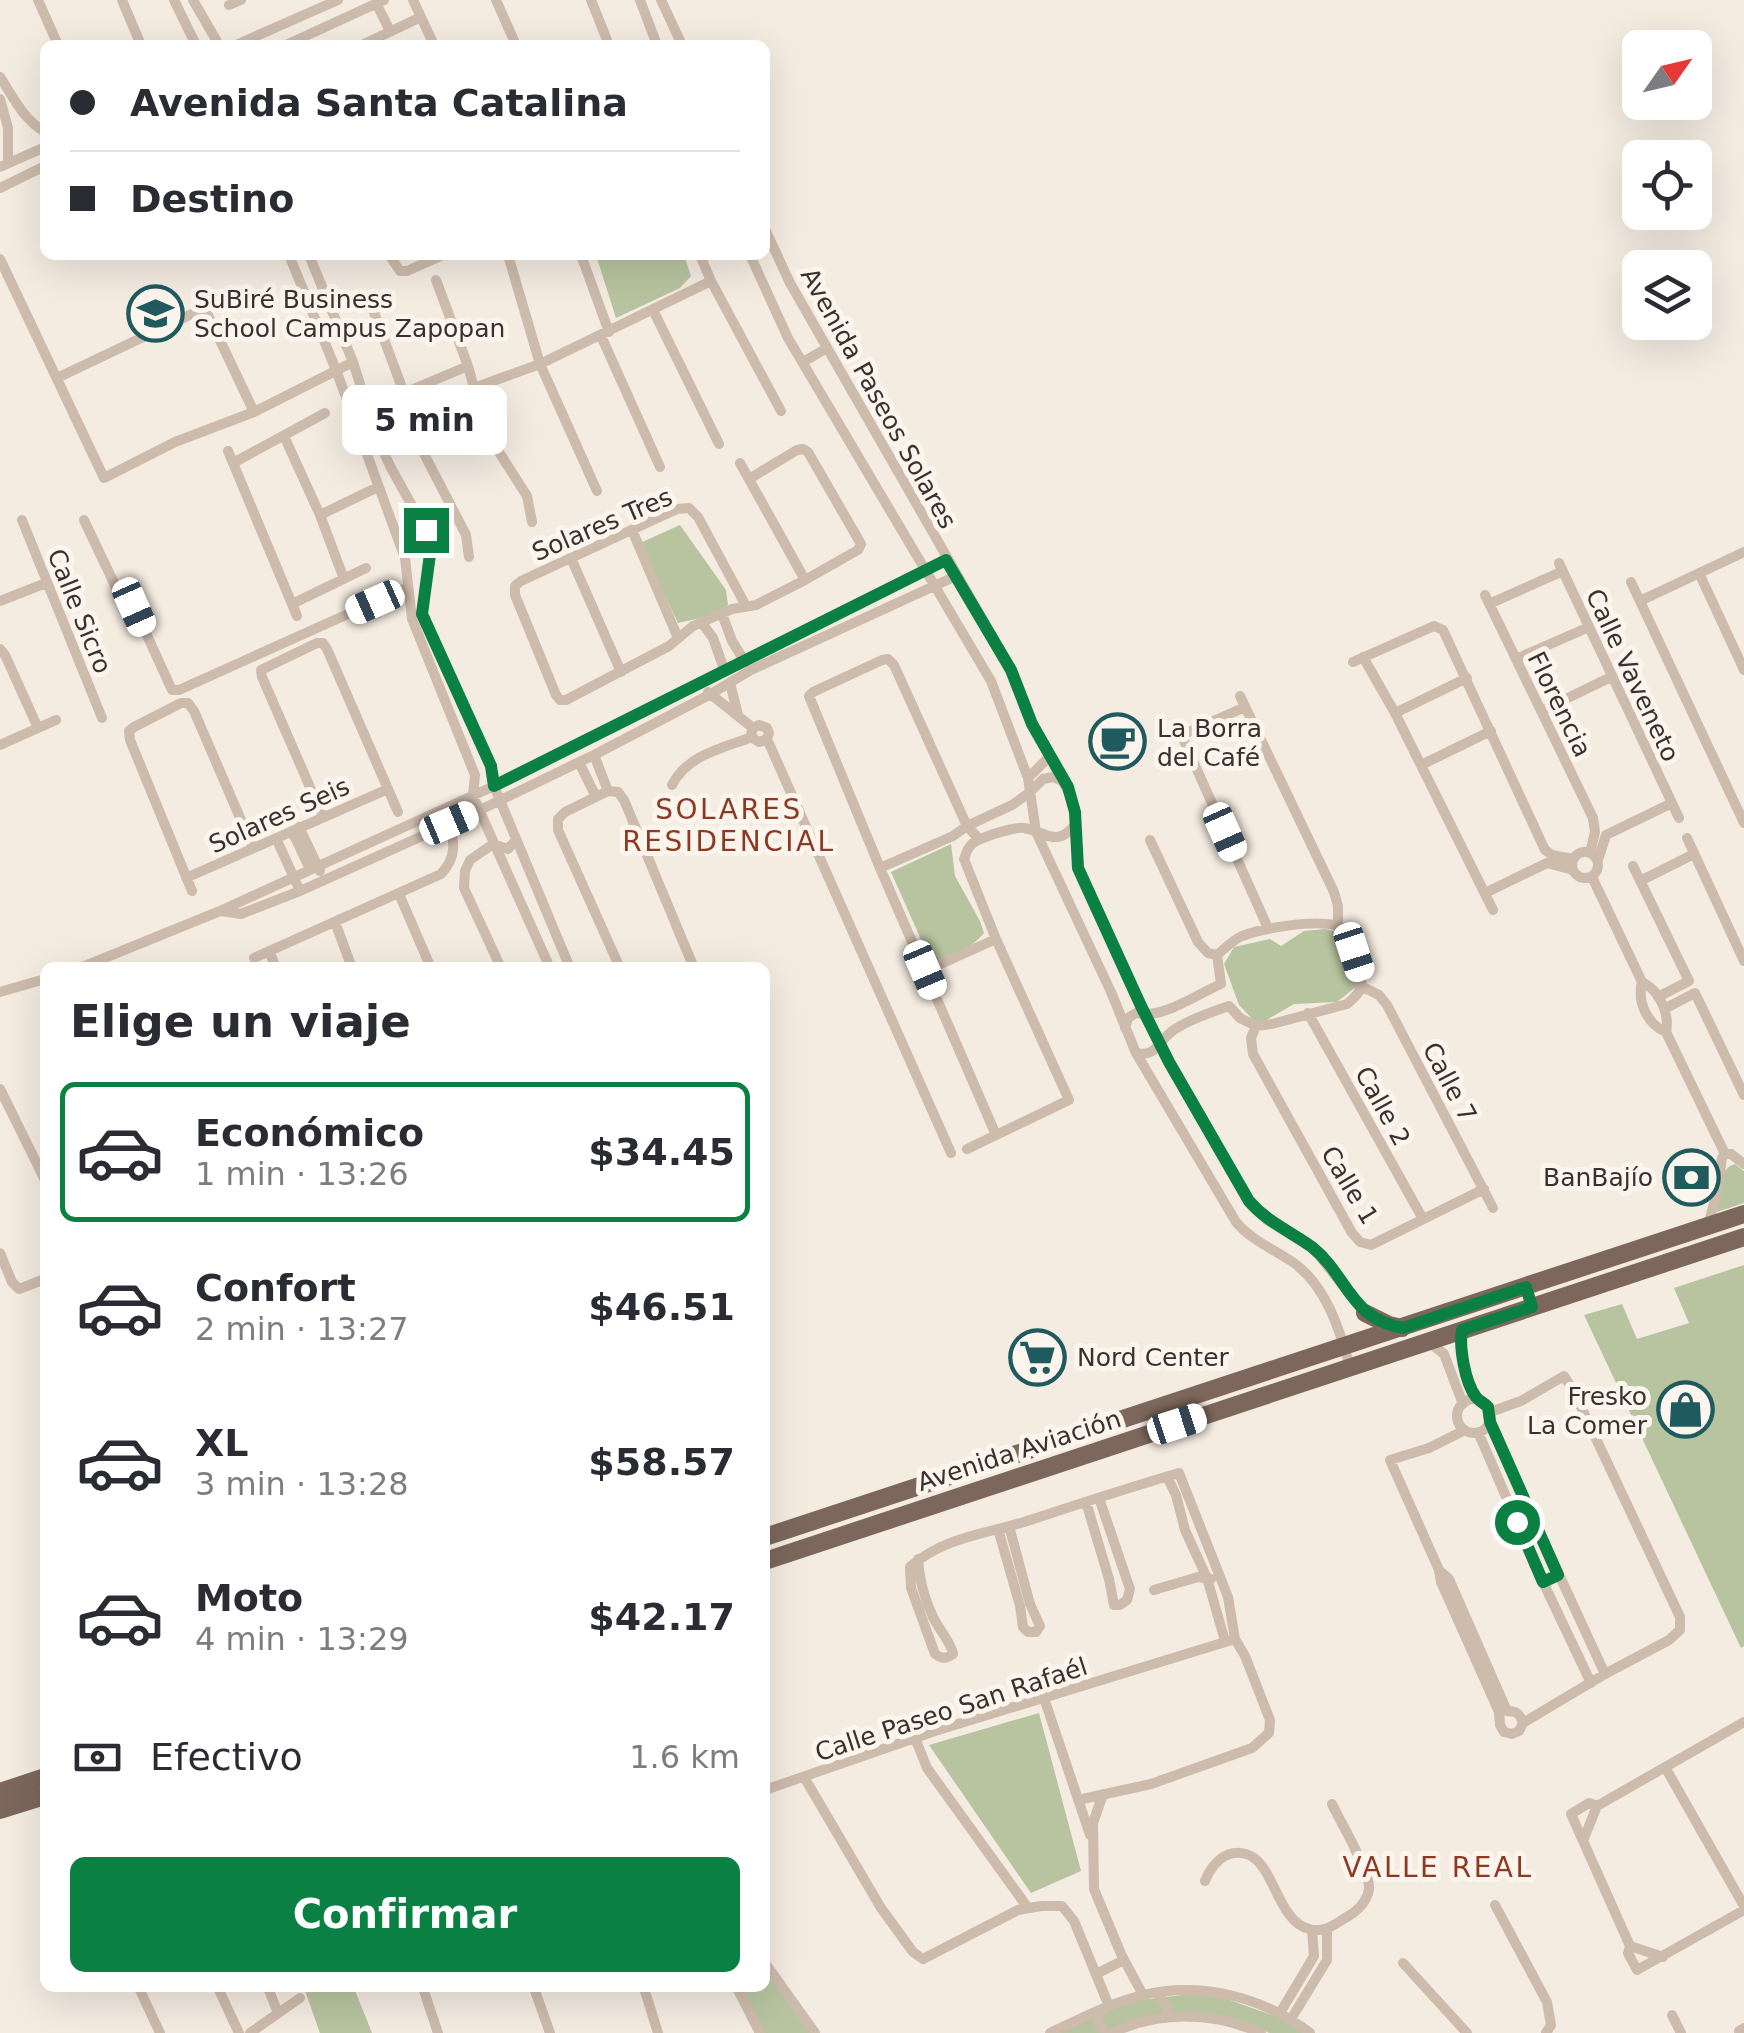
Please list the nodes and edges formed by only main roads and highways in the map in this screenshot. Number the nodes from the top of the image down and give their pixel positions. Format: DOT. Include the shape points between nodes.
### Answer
graph roads {
  1 [pos="1744,1214"];
  2 [pos="1744,1237"];
  3 [pos="1526,1287"];
  4 [pos="1532,1307"];
  5 [pos="1365,1313"];
  6 [pos="1403,1328"];
  7 [pos="770,1535"];
  8 [pos="770,1559"];
  9 [pos="40,1780"];
  10 [pos="0,1792"];
  11 [pos="40,1798"];
  12 [pos="0,1810"];
  1 -- 3 [label="main road, Avenida Aviación"];
  2 -- 4 [label="main road, Avenida Aviación"];
  3 -- 4 [label="main road"];
  3 -- 6 [label="main road, Avenida Aviación"];
  4 -- 8 [label="main road, Avenida Aviación"];
  5 -- 6 [label="main road"];
  6 -- 7 [label="main road, Avenida Aviación"];
  9 -- 10 [label="main road"];
  11 -- 12 [label="main road"];
}
